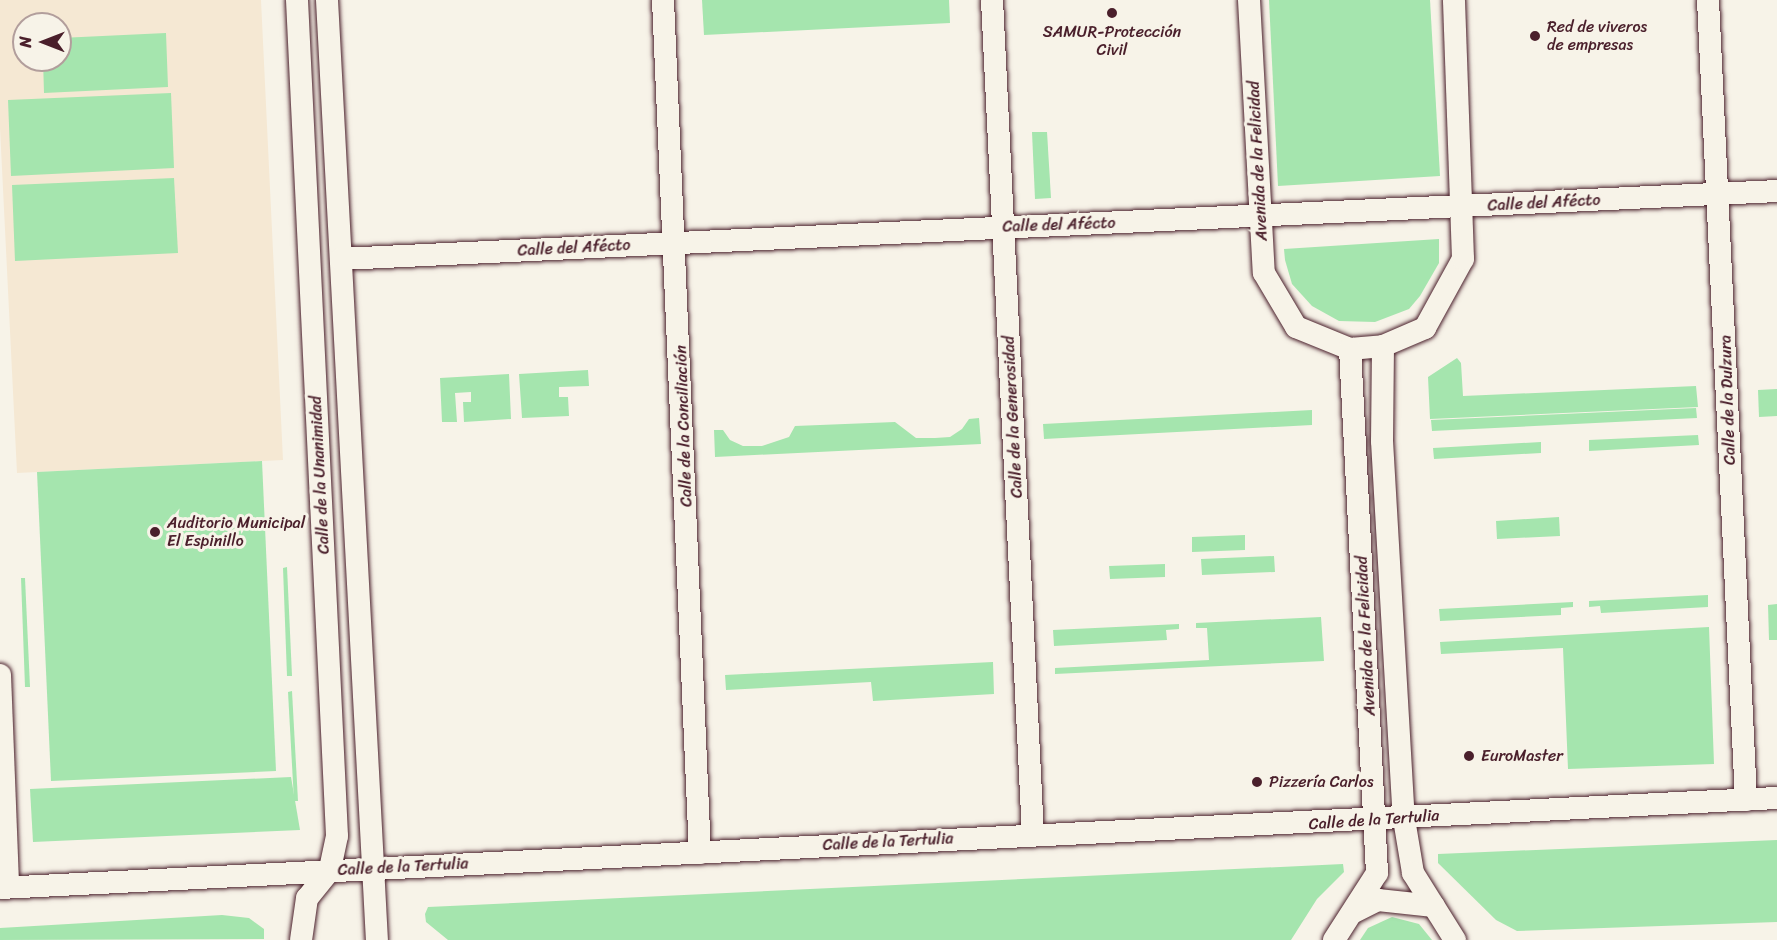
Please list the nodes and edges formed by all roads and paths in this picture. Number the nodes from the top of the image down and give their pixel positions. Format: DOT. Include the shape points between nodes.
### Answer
graph roads {
  1 [pos="297,0"];
  2 [pos="327,0"];
  3 [pos="663,0"];
  4 [pos="992,0"];
  5 [pos="1249,0"];
  6 [pos="1454,0"];
  7 [pos="1708,0"];
  8 [pos="1777,191"];
  9 [pos="1719,194"];
  10 [pos="1464,207"];
  11 [pos="1260,218"];
  12 [pos="1004,227"];
  13 [pos="675,243"];
  14 [pos="341,260"];
  15 [pos="1383,346"];
  16 [pos="1350,349"];
  17 [pos="0,675"];
  18 [pos="1777,798"];
  19 [pos="1746,800"];
  20 [pos="1404,819"];
  21 [pos="1377,821"];
  22 [pos="1033,835"];
  23 [pos="700,853"];
  24 [pos="373,869"];
  25 [pos="330,870"];
  26 [pos="4,887"];
  27 [pos="1434,906"];
  28 [pos="1350,914"];
  29 [pos="301,940"];
  30 [pos="377,940"];
  31 [pos="1334,940"];
  32 [pos="1455,940"];
  1 -- 25 [label="street, Calle de la Unanimidad" via="337,836"];
  2 -- 14 [label="street, Calle de la Unanimidad"];
  3 -- 13 [label="street, Calle de la Conciliación"];
  4 -- 12 [label="street, Calle de la Generosidad"];
  5 -- 11 [label="street, Avenida de la Felicidad"];
  6 -- 10 [label="street, Avenida de la Felicidad"];
  7 -- 9 [label="street, Calle de la Dulzura"];
  8 -- 9 [label="street, Calle del Afécto"];
  9 -- 10 [label="street, Calle del Afécto"];
  9 -- 19 [label="street, Calle de la Dulzura"];
  10 -- 11 [label="street, Calle del Afécto"];
  10 -- 15 [label="street, Avenida de la Felicidad" via="1463,259 1425,328"];
  11 -- 12 [label="street, Calle del Afécto"];
  11 -- 16 [label="street, Avenida de la Felicidad" via="1264,273 1296,327"];
  12 -- 13 [label="street, Calle del Afécto"];
  12 -- 22 [label="street, Calle de la Generosidad"];
  13 -- 14 [label="street, Calle del Afécto"];
  13 -- 23 [label="street, Calle de la Conciliación"];
  14 -- 24 [label="street, Calle de la Unanimidad"];
  15 -- 16 [label="street, Avenida de la Felicidad"];
  15 -- 20 [label="street, Avenida de la Felicidad" via="1382,441"];
  16 -- 21 [label="street, Avenida de la Felicidad"];
  17 -- 26 [label="street"];
  18 -- 19 [label="street, Calle de la Tertulia"];
  19 -- 20 [label="street, Calle de la Tertulia"];
  20 -- 21 [label="street, Calle de la Tertulia"];
  20 -- 27 [label="street, Avenida de la Felicidad" via="1413,873"];
  21 -- 22 [label="street, Calle de la Tertulia"];
  21 -- 28 [label="street, Avenida de la Felicidad" via="1377,873"];
  22 -- 23 [label="street, Calle de la Tertulia"];
  23 -- 24 [label="street, Calle de la Tertulia"];
  24 -- 25 [label="street, Calle de la Tertulia"];
  24 -- 30 [label="street, Calle de la Unanimidad"];
  25 -- 26 [label="street, Calle de la Tertulia"];
  25 -- 29 [label="street, Calle de la Unanimidad" via="307,898"];
  27 -- 28 [label="street" via="1378,900"];
  27 -- 32 [label="street, Avenida de la Felicidad"];
  28 -- 31 [label="street, Avenida de la Felicidad"];
}
